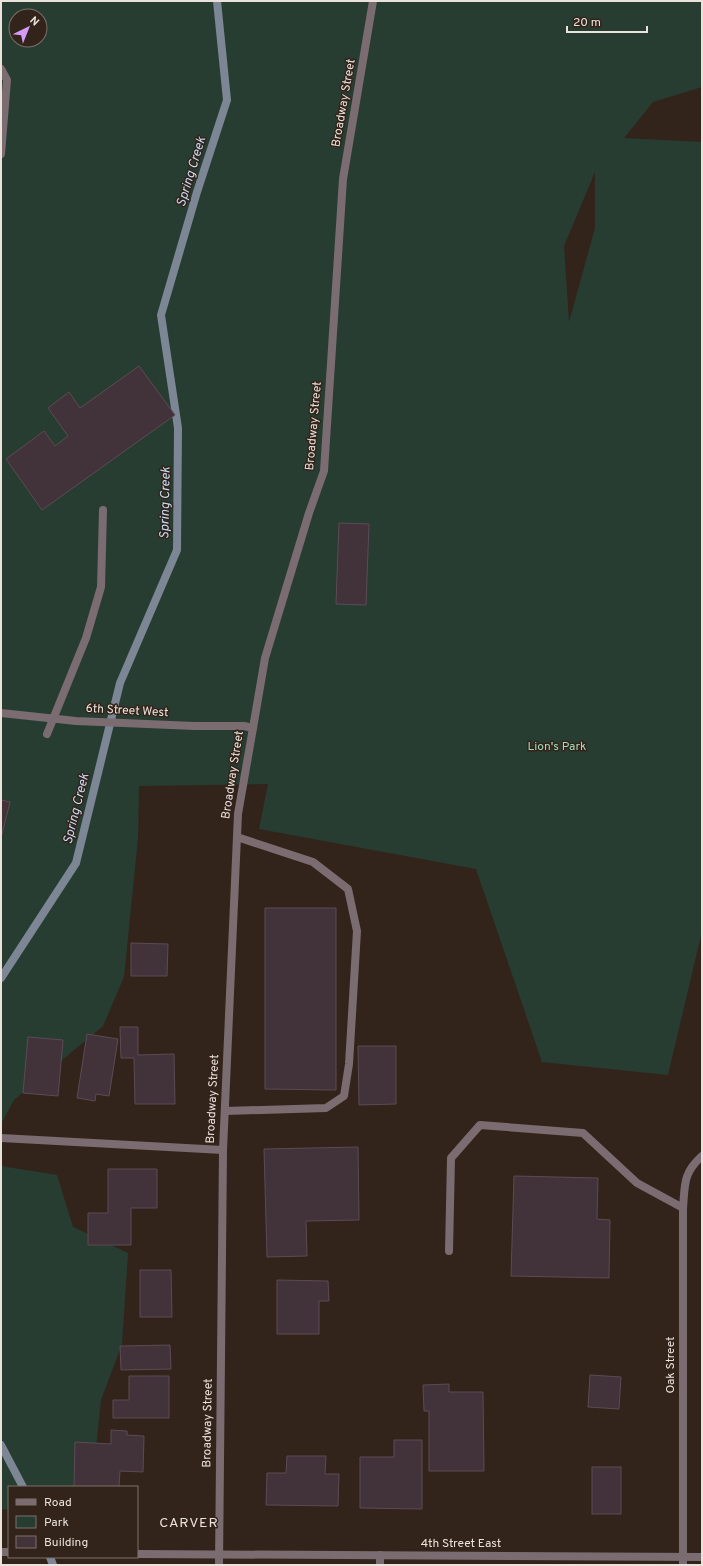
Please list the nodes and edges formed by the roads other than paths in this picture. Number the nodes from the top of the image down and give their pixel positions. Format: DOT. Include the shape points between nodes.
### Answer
graph roads {
  1 [pos="373,1"];
  2 [pos="1,68"];
  3 [pos="1,154"];
  4 [pos="103,510"];
  5 [pos="1,714"];
  6 [pos="53,718"];
  7 [pos="253,728"];
  8 [pos="47,734"];
  9 [pos="237,837"];
  10 [pos="225,1111"];
  11 [pos="1,1138"];
  12 [pos="223,1150"];
  13 [pos="702,1156"];
  14 [pos="683,1208"];
  15 [pos="449,1251"];
  16 [pos="138,1554"];
  17 [pos="219,1554"];
  18 [pos="380,1555"];
  19 [pos="702,1557"];
  20 [pos="684,1561"];
  21 [pos="219,1565"];
  22 [pos="380,1565"];
  1 -- 7 [label="street, Broadway Street" via="343,179 324,471 265,658"];
  2 -- 3 [label="street" via="7,80"];
  4 -- 6 [label="street" via="100,587 86,638"];
  5 -- 6 [label="street, 6th Street West"];
  6 -- 7 [label="street, 6th Street West"];
  6 -- 8 [label="street"];
  7 -- 9 [label="street, Broadway Street" via="238,814"];
  9 -- 10 [label="street, Broadway Street"];
  9 -- 10 [label="street" via="313,862 348,888 357,931 349,1064 344,1096 326,1108"];
  10 -- 12 [label="street, Broadway Street"];
  11 -- 12 [label="street"];
  12 -- 17 [label="street, Broadway Street"];
  13 -- 14 [label="street, Oak Street" via="691,1166 685,1182"];
  14 -- 15 [label="street" via="637,1183 583,1133 480,1125 452,1158"];
  14 -- 20 [label="street, Oak Street"];
  16 -- 17 [label="street, 4th Street East"];
  17 -- 18 [label="street, 4th Street East"];
  17 -- 21 [label="street, Broadway Street"];
  18 -- 20 [label="street, 4th Street East"];
  18 -- 22 [label="street"];
  19 -- 20 [label="street, 4th Street East"];
}
